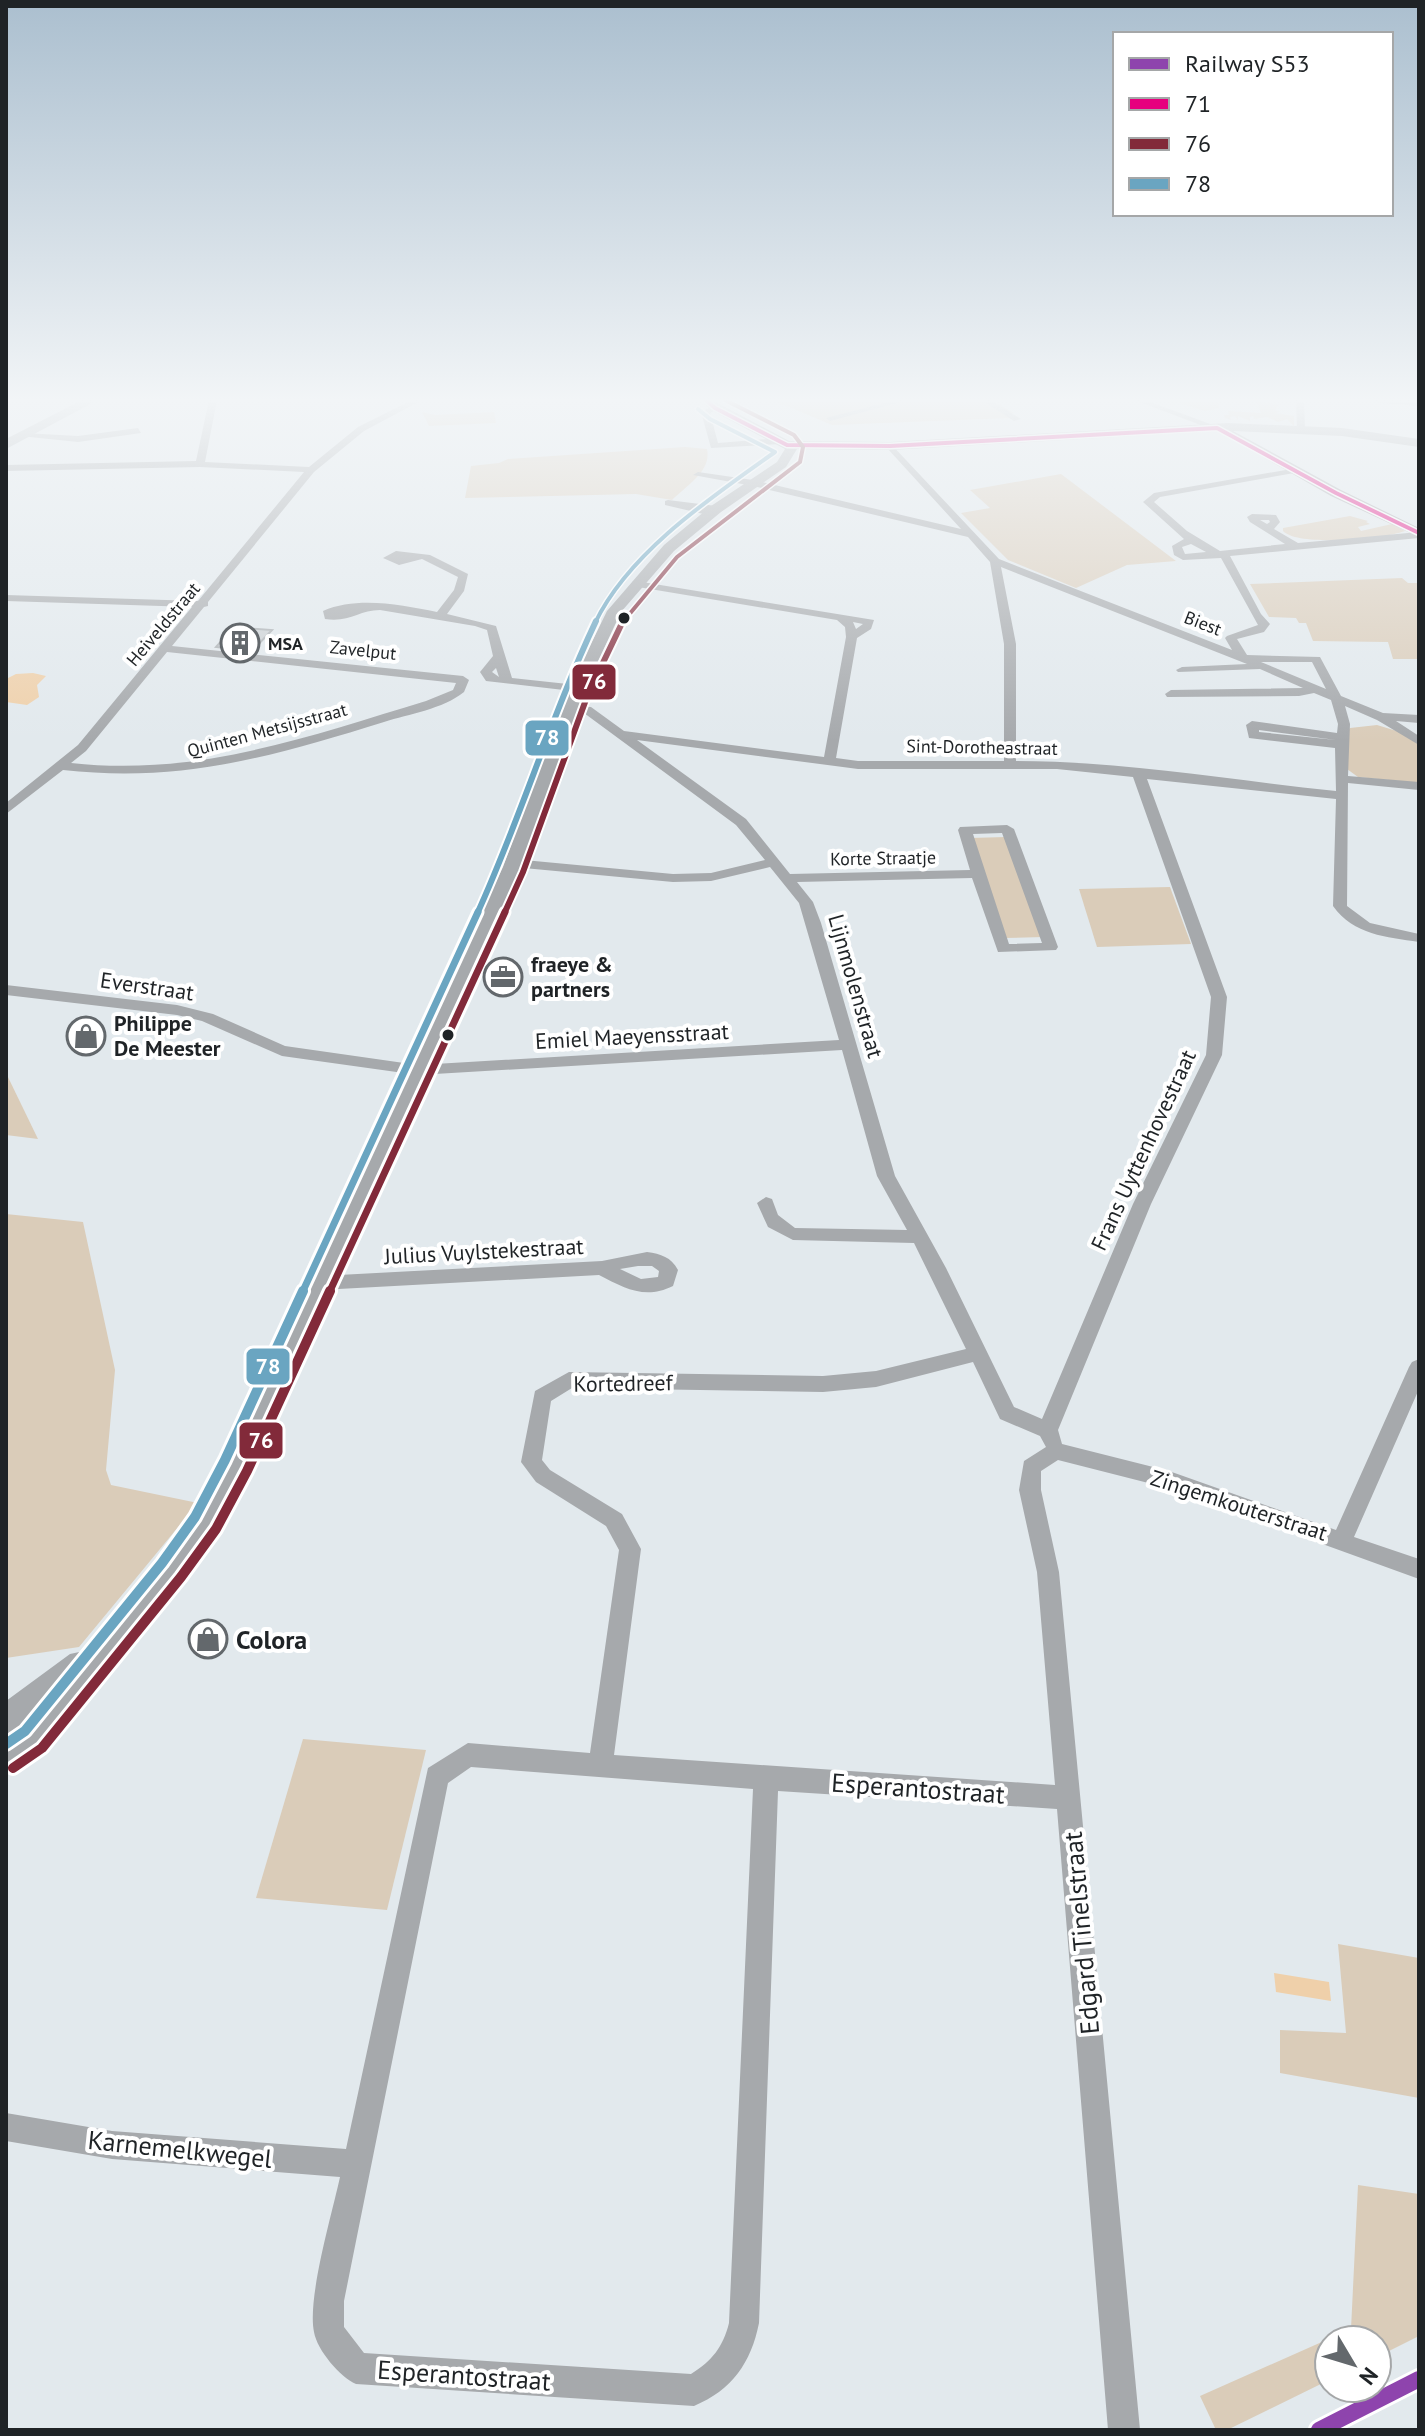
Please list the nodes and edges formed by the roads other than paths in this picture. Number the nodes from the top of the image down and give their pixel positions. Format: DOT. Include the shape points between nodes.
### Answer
graph roads {
  1 [pos="276,514"];
  2 [pos="711,514"];
  3 [pos="882,514"];
  4 [pos="952,514"];
  5 [pos="1161,514"];
  6 [pos="1379,514"];
  7 [pos="959,521"];
  8 [pos="930,525"];
  9 [pos="1268,529"];
  10 [pos="1419,534"];
  11 [pos="974,535"];
  12 [pos="1193,539"];
  13 [pos="1295,546"];
  14 [pos="1213,553"];
  15 [pos="419,557"];
  16 [pos="995,561"];
  17 [pos="636,584"];
  18 [pos="1055,585"];
  19 [pos="1025,586"];
  20 [pos="6,598"];
  21 [pos="204,604"];
  22 [pos="368,607"];
  23 [pos="440,615"];
  24 [pos="840,617"];
  25 [pos="852,637"];
  26 [pos="166,649"];
  27 [pos="1243,658"];
  28 [pos="497,659"];
  29 [pos="1263,666"];
  30 [pos="461,678"];
  31 [pos="507,680"];
  32 [pos="1315,689"];
  33 [pos="1171,694"];
  34 [pos="1208,694"];
  35 [pos="574,698"];
  36 [pos="1337,699"];
  37 [pos="1381,717"];
  38 [pos="1419,719"];
  39 [pos="621,734"];
  40 [pos="1342,735"];
  41 [pos="1419,741"];
  42 [pos="829,762"];
  43 [pos="1010,763"];
  44 [pos="63,766"];
  45 [pos="1138,772"];
  46 [pos="1343,779"];
  47 [pos="1419,786"];
  48 [pos="1343,796"];
  49 [pos="6,810"];
  50 [pos="773,862"];
  51 [pos="513,863"];
  52 [pos="978,874"];
  53 [pos="788,878"];
  54 [pos="1419,938"];
  55 [pos="6,990"];
  56 [pos="847,1045"];
  57 [pos="418,1070"];
  58 [pos="766,1203"];
  59 [pos="920,1237"];
  60 [pos="602,1268"];
  61 [pos="320,1283"];
  62 [pos="979,1353"];
  63 [pos="1419,1367"];
  64 [pos="1052,1440"];
  65 [pos="1342,1540"];
  66 [pos="1419,1569"];
  67 [pos="107,1645"];
  68 [pos="6,1720"];
  69 [pos="6,1758"];
  70 [pos="600,1765"];
  71 [pos="766,1778"];
  72 [pos="1069,1798"];
  73 [pos="6,2127"];
  74 [pos="355,2164"];
  75 [pos="1124,2430"];
  1 -- 21 [label="street, Heiveldstraat"];
  2 -- 17 [label="main road"];
  3 -- 8 [label="street"];
  4 -- 7 [label="street"];
  5 -- 12 [label="street"];
  6 -- 10 [label="main road"];
  7 -- 8 [label="street"];
  7 -- 11 [label="street"];
  8 -- 11 [label="street"];
  9 -- 13 [label="street"];
  10 -- 13 [label="street"];
  11 -- 16 [label="street"];
  12 -- 14 [label="street"];
  12 -- 14 [label="street" via="1177,546 1178,553"];
  13 -- 14 [label="street"];
  14 -- 27 [label="street" via="1225,556 1264,624 1259,631 1231,638"];
  15 -- 23 [label="street" via="464,576"];
  16 -- 18 [label="street, Biest"];
  16 -- 43 [label="street" via="1008,591"];
  17 -- 24 [label="street"];
  17 -- 35 [label="main road" via="614,611"];
  18 -- 19 [label="street, Biest"];
  18 -- 27 [label="street, Biest"];
  20 -- 21 [label="street"];
  21 -- 26 [label="street, Heiveldstraat"];
  22 -- 23 [label="street"];
  23 -- 28 [label="street" via="492,628 499,641"];
  24 -- 25 [label="street"];
  24 -- 25 [label="street" via="870,622"];
  25 -- 42 [label="street"];
  26 -- 30 [label="street, Zavelput"];
  26 -- 44 [label="street, Heiveldstraat"];
  27 -- 29 [label="street, Biest"];
  27 -- 36 [label="street" via="1316,659"];
  28 -- 31 [label="street"];
  28 -- 31 [label="street" via="486,672 490,679"];
  29 -- 32 [label="street, Biest"];
  29 -- 34 [label="street" via="1188,669"];
  30 -- 44 [label="street, Quinten Metsijsstraat" via="458,692 438,702 219,763 154,773"];
  31 -- 35 [label="street"];
  32 -- 34 [label="street"];
  32 -- 36 [label="street, Biest"];
  33 -- 34 [label="street"];
  35 -- 39 [label="street, Lijnmolenstraat"];
  35 -- 51 [label="main road"];
  36 -- 37 [label="street, Biest"];
  36 -- 40 [label="street"];
  37 -- 38 [label="street"];
  37 -- 40 [label="street"];
  37 -- 41 [label="street"];
  39 -- 42 [label="street, Sint-Dorotheastraat"];
  39 -- 50 [label="street, Lijnmolenstraat" via="741,822"];
  40 -- 40 [label="street" via="1253,735 1252,725"];
  40 -- 46 [label="street"];
  42 -- 43 [label="street, Sint-Dorotheastraat"];
  43 -- 45 [label="street, Sint-Dorotheastraat"];
  44 -- 49 [label="street, Heiveldstraat"];
  45 -- 48 [label="street, Sint-Dorotheastraat"];
  45 -- 64 [label="street, Frans Uyttenhovestraat" via="1219,997 1219,1024 1214,1055 1142,1204"];
  46 -- 47 [label="street"];
  46 -- 48 [label="street"];
  48 -- 54 [label="street" via="1340,906 1345,914 1379,931"];
  50 -- 51 [label="street" via="711,877 673,878"];
  50 -- 53 [label="street, Lijnmolenstraat"];
  51 -- 57 [label="main road"];
  52 -- 52 [label="street, Korte Straatje" via="965,830 1007,829 1051,947 1003,949"];
  52 -- 53 [label="street, Korte Straatje"];
  53 -- 56 [label="street, Lijnmolenstraat" via="814,923"];
  55 -- 57 [label="street, Everstraat" via="177,1010 207,1017 282,1051"];
  56 -- 57 [label="street, Emiel Maeyensstraat"];
  56 -- 59 [label="street, Lijnmolenstraat" via="886,1176"];
  57 -- 61 [label="main road"];
  58 -- 59 [label="street" via="778,1228 793,1234"];
  59 -- 62 [label="street, Lijnmolenstraat"];
  60 -- 61 [label="street, Julius Vuylstekestraat"];
  61 -- 67 [label="main road" via="205,1523"];
  62 -- 64 [label="street, Lijnmolenstraat" via="1007,1413"];
  62 -- 70 [label="street, Kortedreef" via="850,1382 569,1380 542,1397 531,1462 543,1476 614,1520 630,1549"];
  63 -- 65 [label="street"];
  64 -- 65 [label="street, Zingemkouterstraat"];
  64 -- 72 [label="street, Edgard Tinelstraat" via="1031,1467 1030,1490 1048,1572"];
  65 -- 66 [label="street, Zingemkouterstraat"];
  67 -- 68 [label="main road"];
  67 -- 69 [label="main road" via="33,1740"];
  70 -- 71 [label="street, Esperantostraat"];
  70 -- 74 [label="street, Esperantostraat" via="468,1755 437,1776"];
  71 -- 72 [label="street, Esperantostraat"];
  71 -- 74 [label="street, Esperantostraat" via="744,2323 733,2359 722,2374 694,2390 356,2368 329,2332 329,2301"];
  72 -- 75 [label="street, Edgard Tinelstraat"];
  73 -- 74 [label="street, Karnemelkwegel" via="112,2145"];
}
